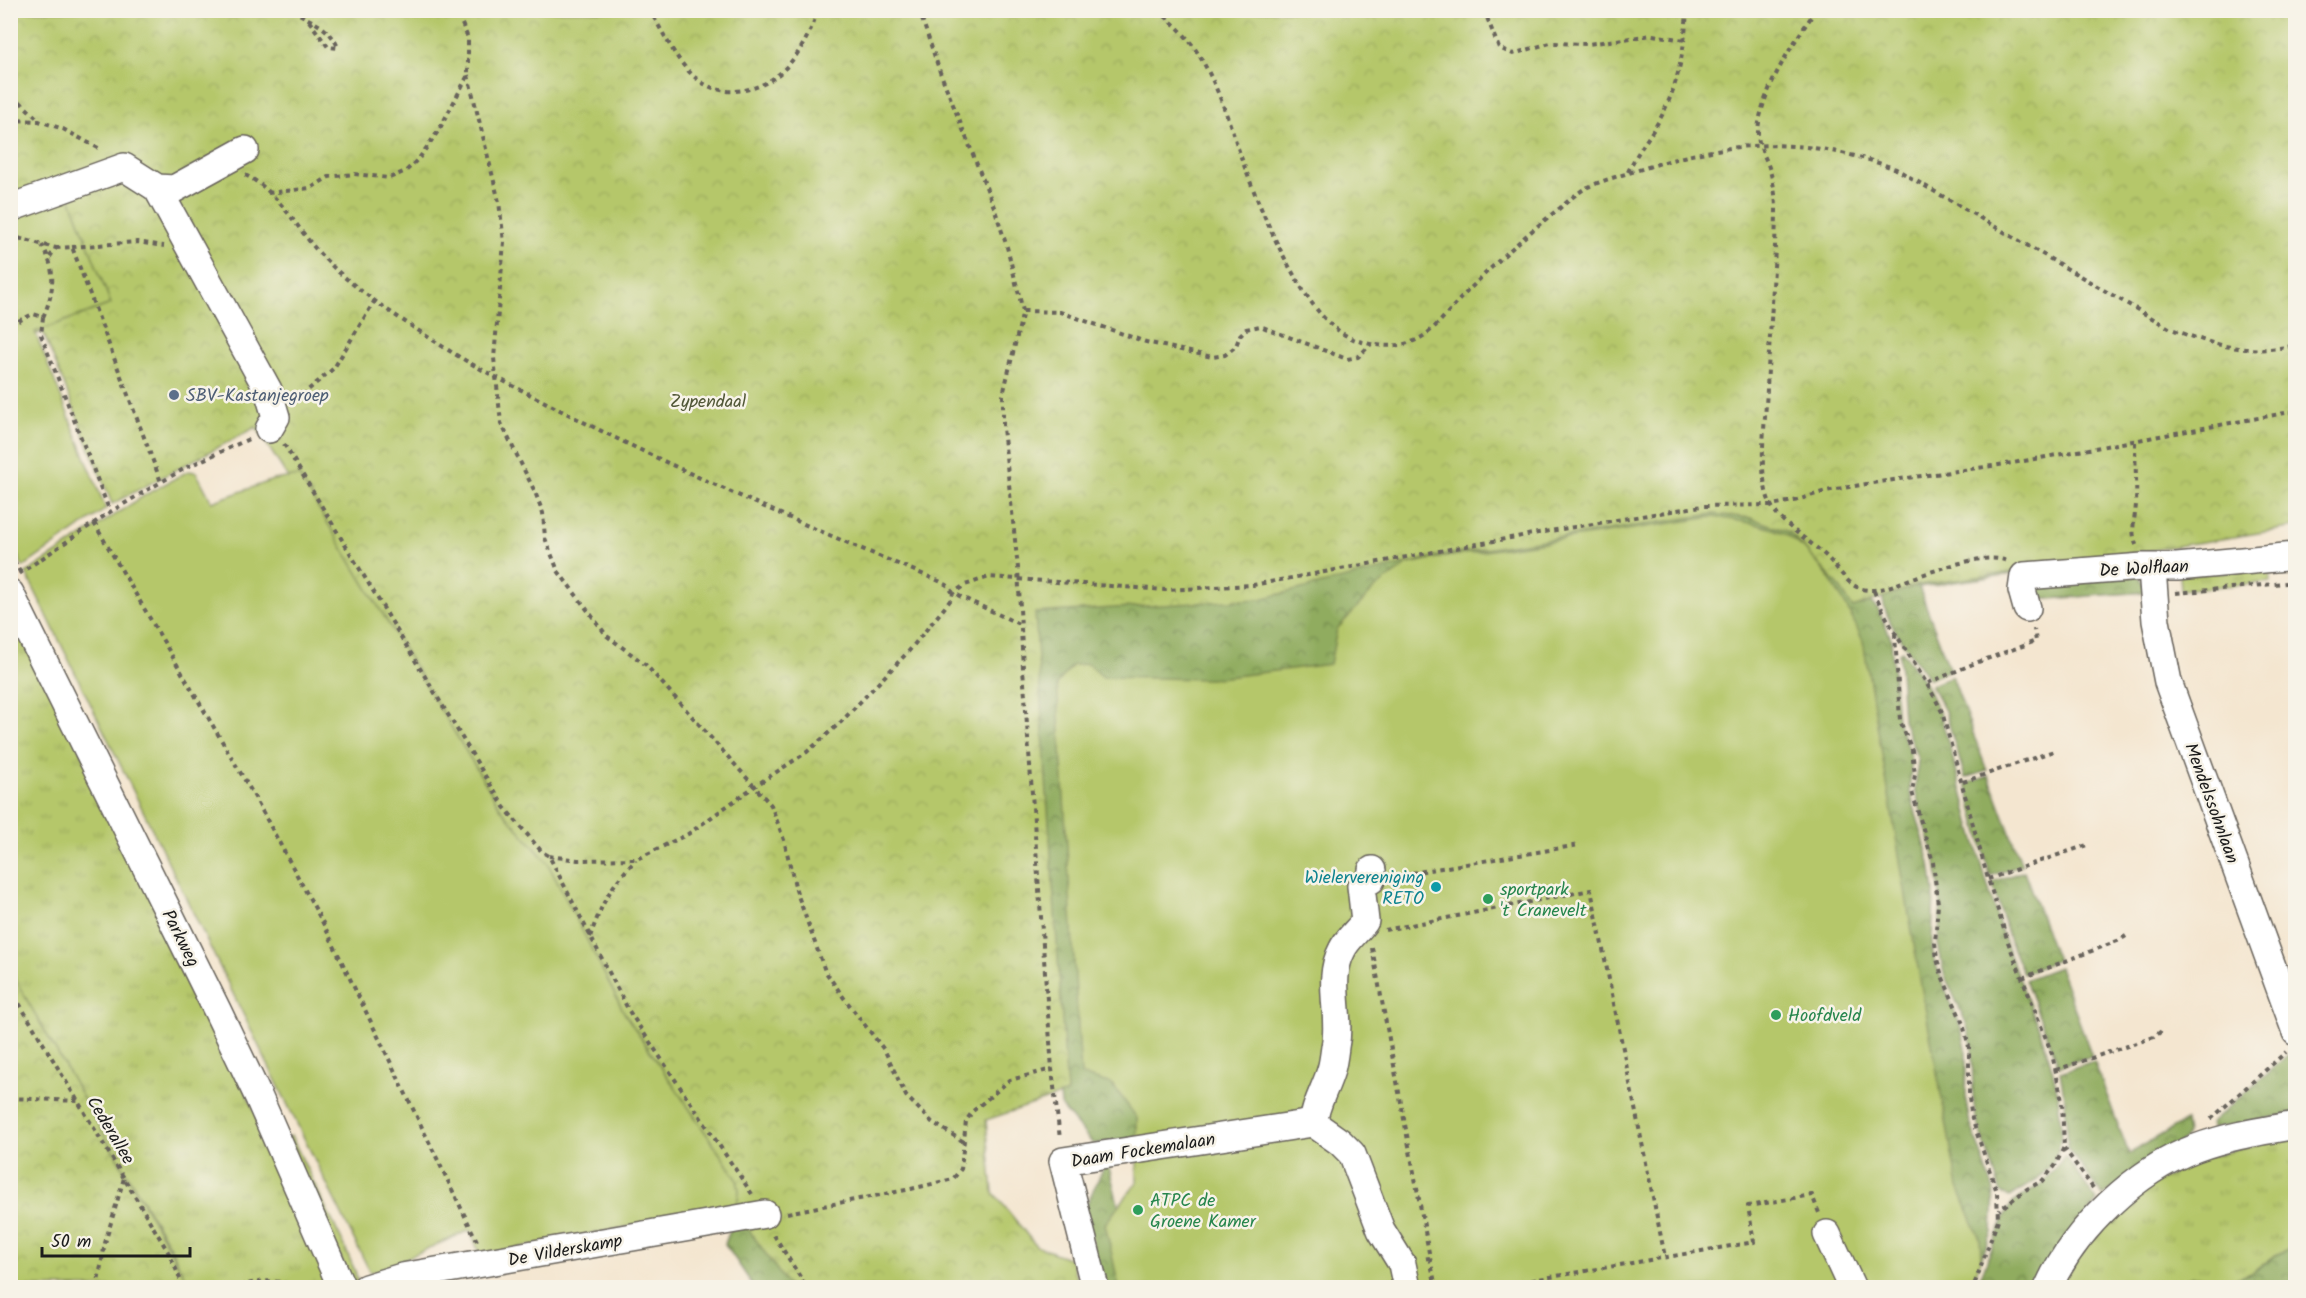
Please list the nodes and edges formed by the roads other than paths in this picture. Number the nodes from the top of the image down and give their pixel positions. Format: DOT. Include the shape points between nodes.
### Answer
graph roads {
  1 [pos="244,162"];
  2 [pos="157,188"];
  3 [pos="10,208"];
  4 [pos="273,423"];
  5 [pos="2295,556"];
  6 [pos="2150,577"];
  7 [pos="10,593"];
  8 [pos="2027,608"];
  9 [pos="1371,875"];
  10 [pos="2291,1042"];
  11 [pos="1313,1124"];
  12 [pos="2295,1125"];
  13 [pos="765,1214"];
  14 [pos="1827,1234"];
  15 [pos="342,1287"];
  16 [pos="366,1287"];
  17 [pos="1095,1287"];
  18 [pos="1407,1287"];
  19 [pos="1852,1287"];
  20 [pos="2048,1287"];
  1 -- 2 [label="street" via="174,189"];
  2 -- 3 [label="street" via="124,167"];
  2 -- 4 [label="street" via="268,390"];
  5 -- 6 [label="street, De Wolflaan"];
  6 -- 8 [label="street, De Wolflaan" via="2024,576 2022,590"];
  6 -- 10 [label="street, Mendelssohnlaan" via="2168,682"];
  7 -- 15 [label="street, Parkweg" via="217,1010"];
  9 -- 11 [label="street" via="1361,886 1363,930 1343,947 1337,963 1336,1043"];
  11 -- 17 [label="street, Daam Fockemalaan" via="1063,1161"];
  11 -- 18 [label="street" via="1352,1154 1380,1230 1402,1264"];
  12 -- 20 [label="street" via="2195,1148 2139,1180 2108,1207 2066,1254"];
  13 -- 16 [label="street, De Vilderskamp" via="402,1277"];
  14 -- 19 [label="street"];
}
